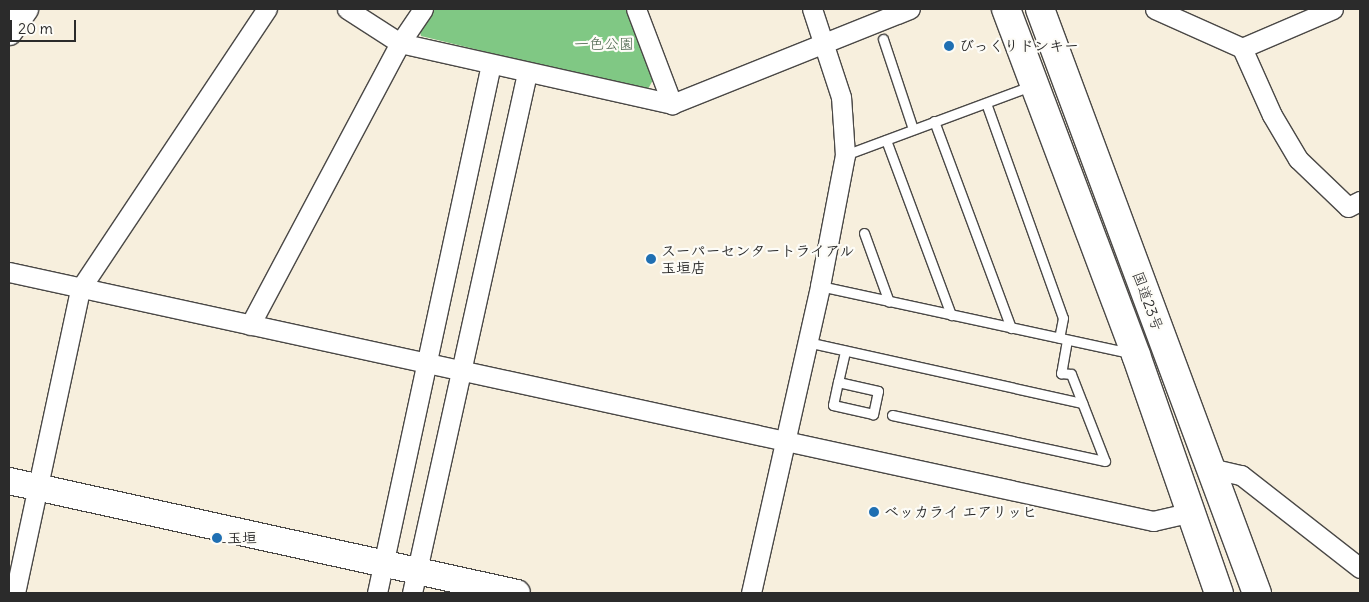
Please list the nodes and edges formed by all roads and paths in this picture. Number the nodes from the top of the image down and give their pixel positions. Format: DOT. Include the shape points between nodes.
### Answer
graph roads {
  1 [pos="25,9"];
  2 [pos="267,9"];
  3 [pos="347,9"];
  4 [pos="423,9"];
  5 [pos="636,9"];
  6 [pos="812,9"];
  7 [pos="910,9"];
  8 [pos="1006,9"];
  9 [pos="1040,9"];
  10 [pos="1155,9"];
  11 [pos="1333,9"];
  12 [pos="9,32"];
  13 [pos="884,39"];
  14 [pos="400,43"];
  15 [pos="825,45"];
  16 [pos="1242,48"];
  17 [pos="491,64"];
  18 [pos="527,72"];
  19 [pos="1034,84"];
  20 [pos="986,103"];
  21 [pos="672,104"];
  22 [pos="934,121"];
  23 [pos="913,129"];
  24 [pos="886,140"];
  25 [pos="845,154"];
  26 [pos="1360,201"];
  27 [pos="864,233"];
  28 [pos="9,272"];
  29 [pos="820,286"];
  30 [pos="80,289"];
  31 [pos="889,302"];
  32 [pos="951,315"];
  33 [pos="250,325"];
  34 [pos="1011,328"];
  35 [pos="1063,339"];
  36 [pos="807,342"];
  37 [pos="845,351"];
  38 [pos="1136,355"];
  39 [pos="426,363"];
  40 [pos="461,370"];
  41 [pos="838,382"];
  42 [pos="1082,403"];
  43 [pos="892,415"];
  44 [pos="784,443"];
  45 [pos="1210,468"];
  46 [pos="9,481"];
  47 [pos="37,487"];
  48 [pos="1191,512"];
  49 [pos="383,564"];
  50 [pos="1360,568"];
  51 [pos="414,583"];
  52 [pos="14,593"];
  53 [pos="377,593"];
  54 [pos="517,593"];
  55 [pos="751,593"];
  56 [pos="1219,593"];
  57 [pos="1257,593"];
  1 -- 12 [label="street"];
  2 -- 30 [label="street"];
  3 -- 14 [label="street"];
  4 -- 14 [label="street"];
  5 -- 21 [label="street"];
  6 -- 15 [label="street"];
  7 -- 15 [label="street"];
  8 -- 19 [label="highway, 国道23号"];
  9 -- 45 [label="highway, 国道23号"];
  10 -- 16 [label="street"];
  11 -- 16 [label="street"];
  13 -- 23 [label="lane"];
  14 -- 17 [label="street"];
  14 -- 33 [label="street"];
  15 -- 21 [label="street"];
  15 -- 25 [label="street" via="841,97"];
  16 -- 26 [label="street" via="1272,115 1298,159 1348,207"];
  17 -- 18 [label="street"];
  17 -- 39 [label="street"];
  18 -- 21 [label="street"];
  18 -- 40 [label="street"];
  19 -- 20 [label="lane"];
  19 -- 38 [label="highway, 国道23号"];
  20 -- 22 [label="lane"];
  20 -- 35 [label="lane" via="1063,318"];
  22 -- 23 [label="lane"];
  22 -- 34 [label="lane"];
  23 -- 24 [label="lane"];
  24 -- 25 [label="lane"];
  24 -- 32 [label="lane"];
  25 -- 29 [label="street"];
  27 -- 31 [label="lane"];
  28 -- 30 [label="street"];
  29 -- 31 [label="lane"];
  29 -- 36 [label="street"];
  30 -- 33 [label="street"];
  30 -- 47 [label="street"];
  31 -- 32 [label="lane"];
  32 -- 34 [label="lane"];
  33 -- 39 [label="street"];
  34 -- 35 [label="lane"];
  35 -- 38 [label="lane"];
  35 -- 42 [label="lane" via="1061,373 1071,374"];
  36 -- 37 [label="lane"];
  36 -- 44 [label="street"];
  37 -- 41 [label="lane"];
  37 -- 42 [label="lane"];
  38 -- 48 [label="highway, 国道23号"];
  39 -- 40 [label="street"];
  39 -- 49 [label="street"];
  40 -- 44 [label="street"];
  40 -- 51 [label="street"];
  41 -- 41 [label="lane" via="833,405 873,414 878,391"];
  42 -- 43 [label="lane" via="1105,461"];
  44 -- 48 [label="street" via="1153,521"];
  44 -- 55 [label="street"];
  45 -- 50 [label="street" via="1241,475"];
  45 -- 57 [label="highway, 国道23号"];
  46 -- 47 [label="street"];
  47 -- 49 [label="street"];
  47 -- 52 [label="street"];
  48 -- 56 [label="highway, 国道23号"];
  49 -- 51 [label="street"];
  49 -- 53 [label="street"];
  51 -- 54 [label="street"];
}
